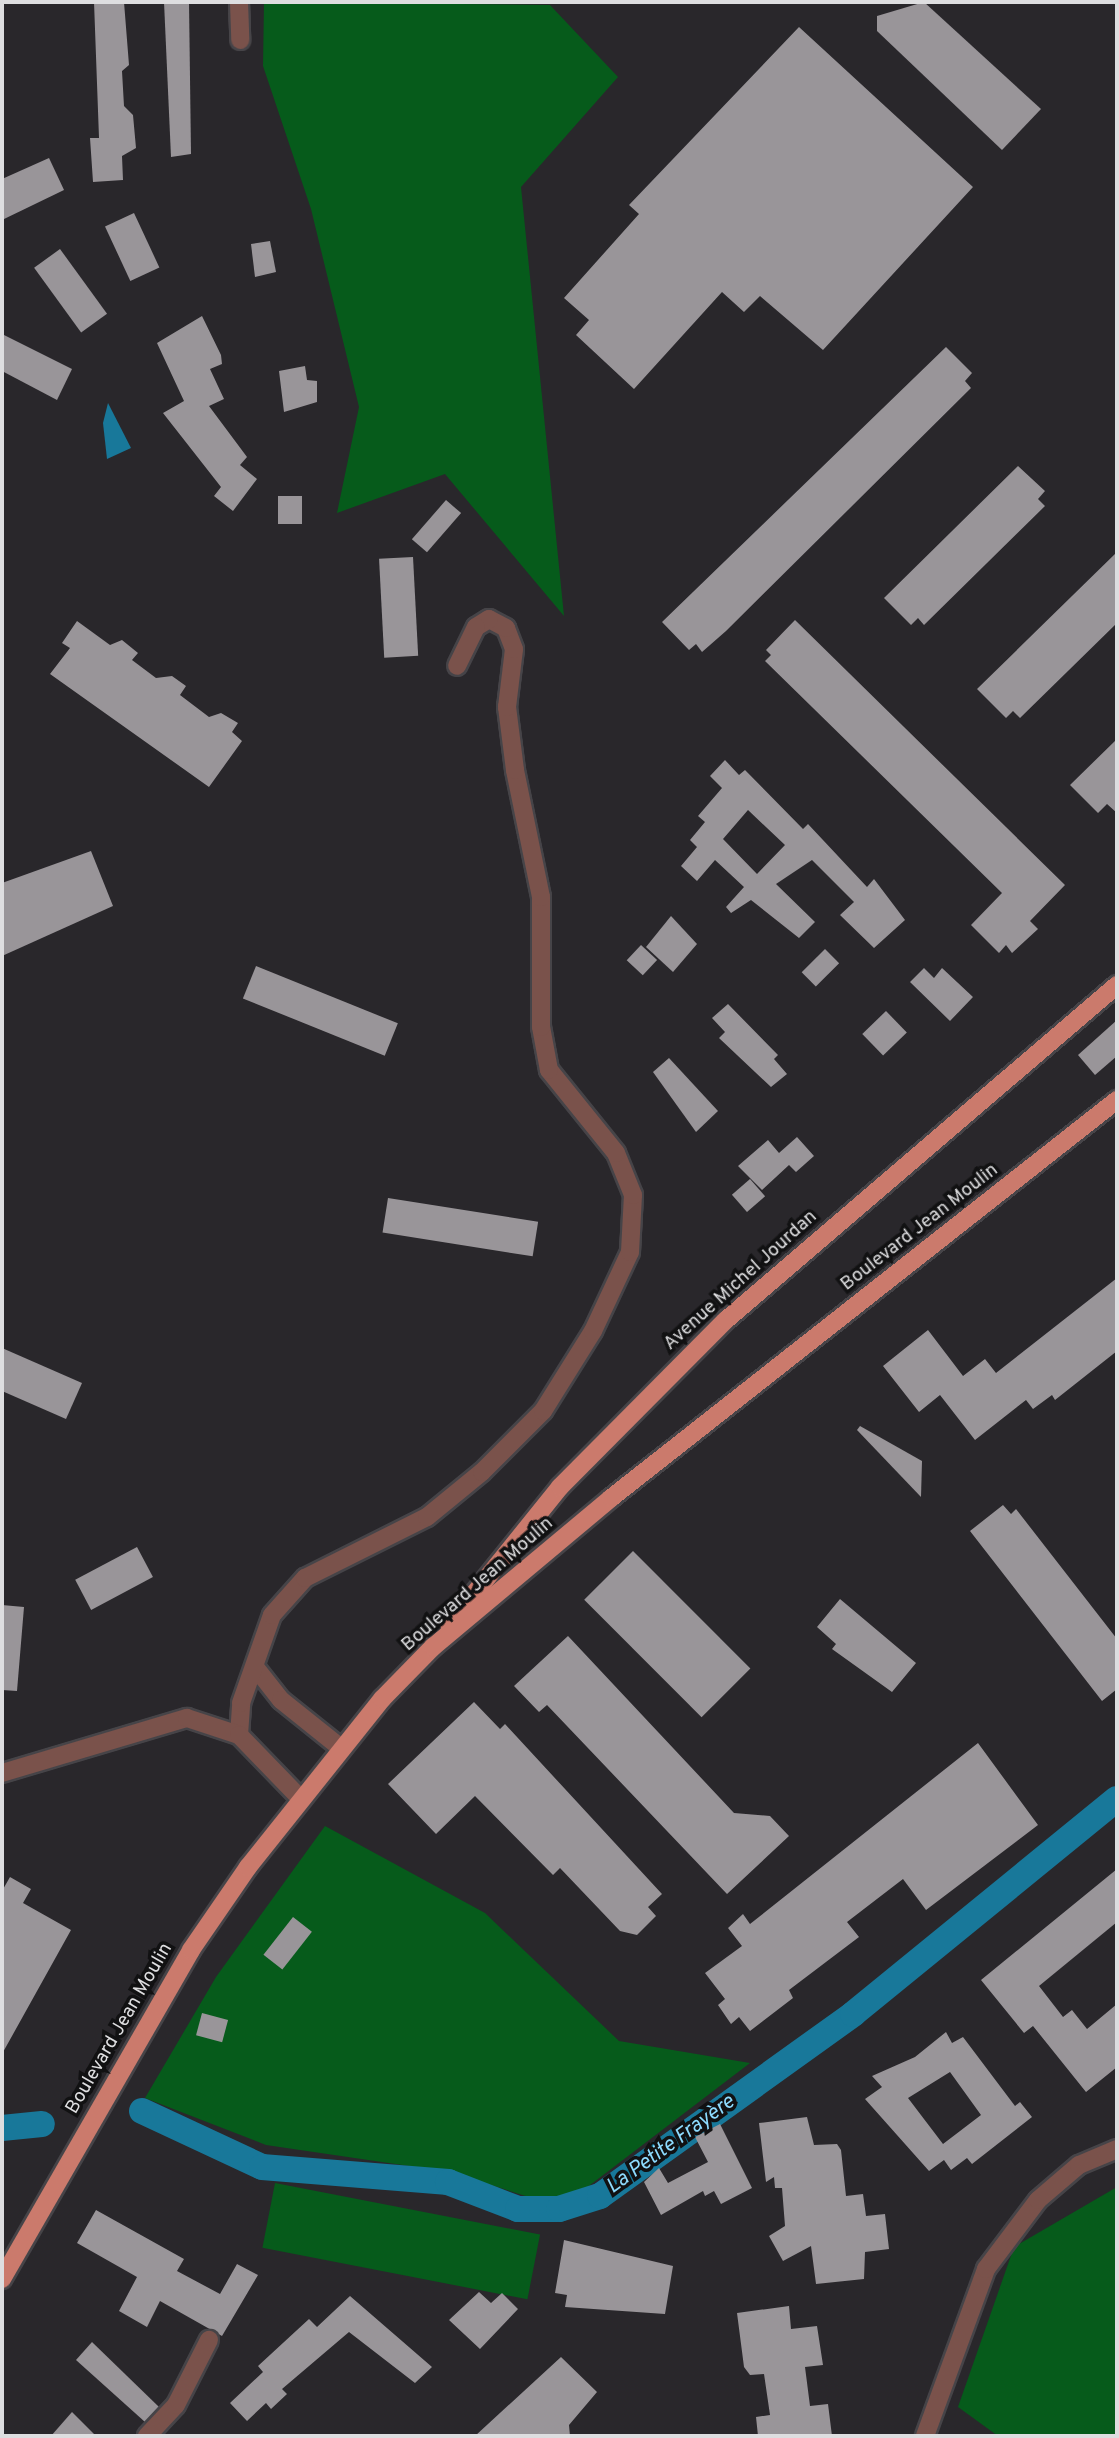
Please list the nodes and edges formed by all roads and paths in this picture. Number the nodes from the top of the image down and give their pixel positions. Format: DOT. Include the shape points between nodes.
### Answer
graph roads {
  1 [pos="239,2"];
  2 [pos="240,40"];
  3 [pos="457,666"];
  4 [pos="1117,985"];
  5 [pos="1117,1100"];
  6 [pos="433,1647"];
  7 [pos="256,1667"];
  8 [pos="239,1735"];
  9 [pos="341,1748"];
  10 [pos="2,1773"];
  11 [pos="300,1799"];
  12 [pos="1117,2149"];
  13 [pos="2,2279"];
  14 [pos="209,2340"];
  15 [pos="147,2436"];
  16 [pos="925,2436"];
  1 -- 2 [label="street"];
  3 -- 7 [label="street" via="476,627 489,619 506,628 513,649 507,707 511,745 541,897 541,1027 550,1070 616,1153 633,1195 630,1252 593,1331 543,1411 427,1517 305,1578 272,1615"];
  4 -- 6 [label="main road, Avenue Michel Jourdan" via="717,1329 560,1487"];
  5 -- 6 [label="main road, Boulevard Jean Moulin" via="611,1498"];
  6 -- 9 [label="main road, Boulevard Jean Moulin"];
  7 -- 8 [label="street" via="241,1703"];
  7 -- 9 [label="street" via="282,1700"];
  8 -- 10 [label="street" via="187,1718"];
  8 -- 11 [label="street"];
  9 -- 11 [label="main road, Boulevard Jean Moulin"];
  11 -- 13 [label="main road, Boulevard Jean Moulin" via="139,2031"];
  12 -- 16 [label="street" via="1079,2165 1038,2200 986,2269"];
  14 -- 15 [label="street" via="176,2405"];
}
